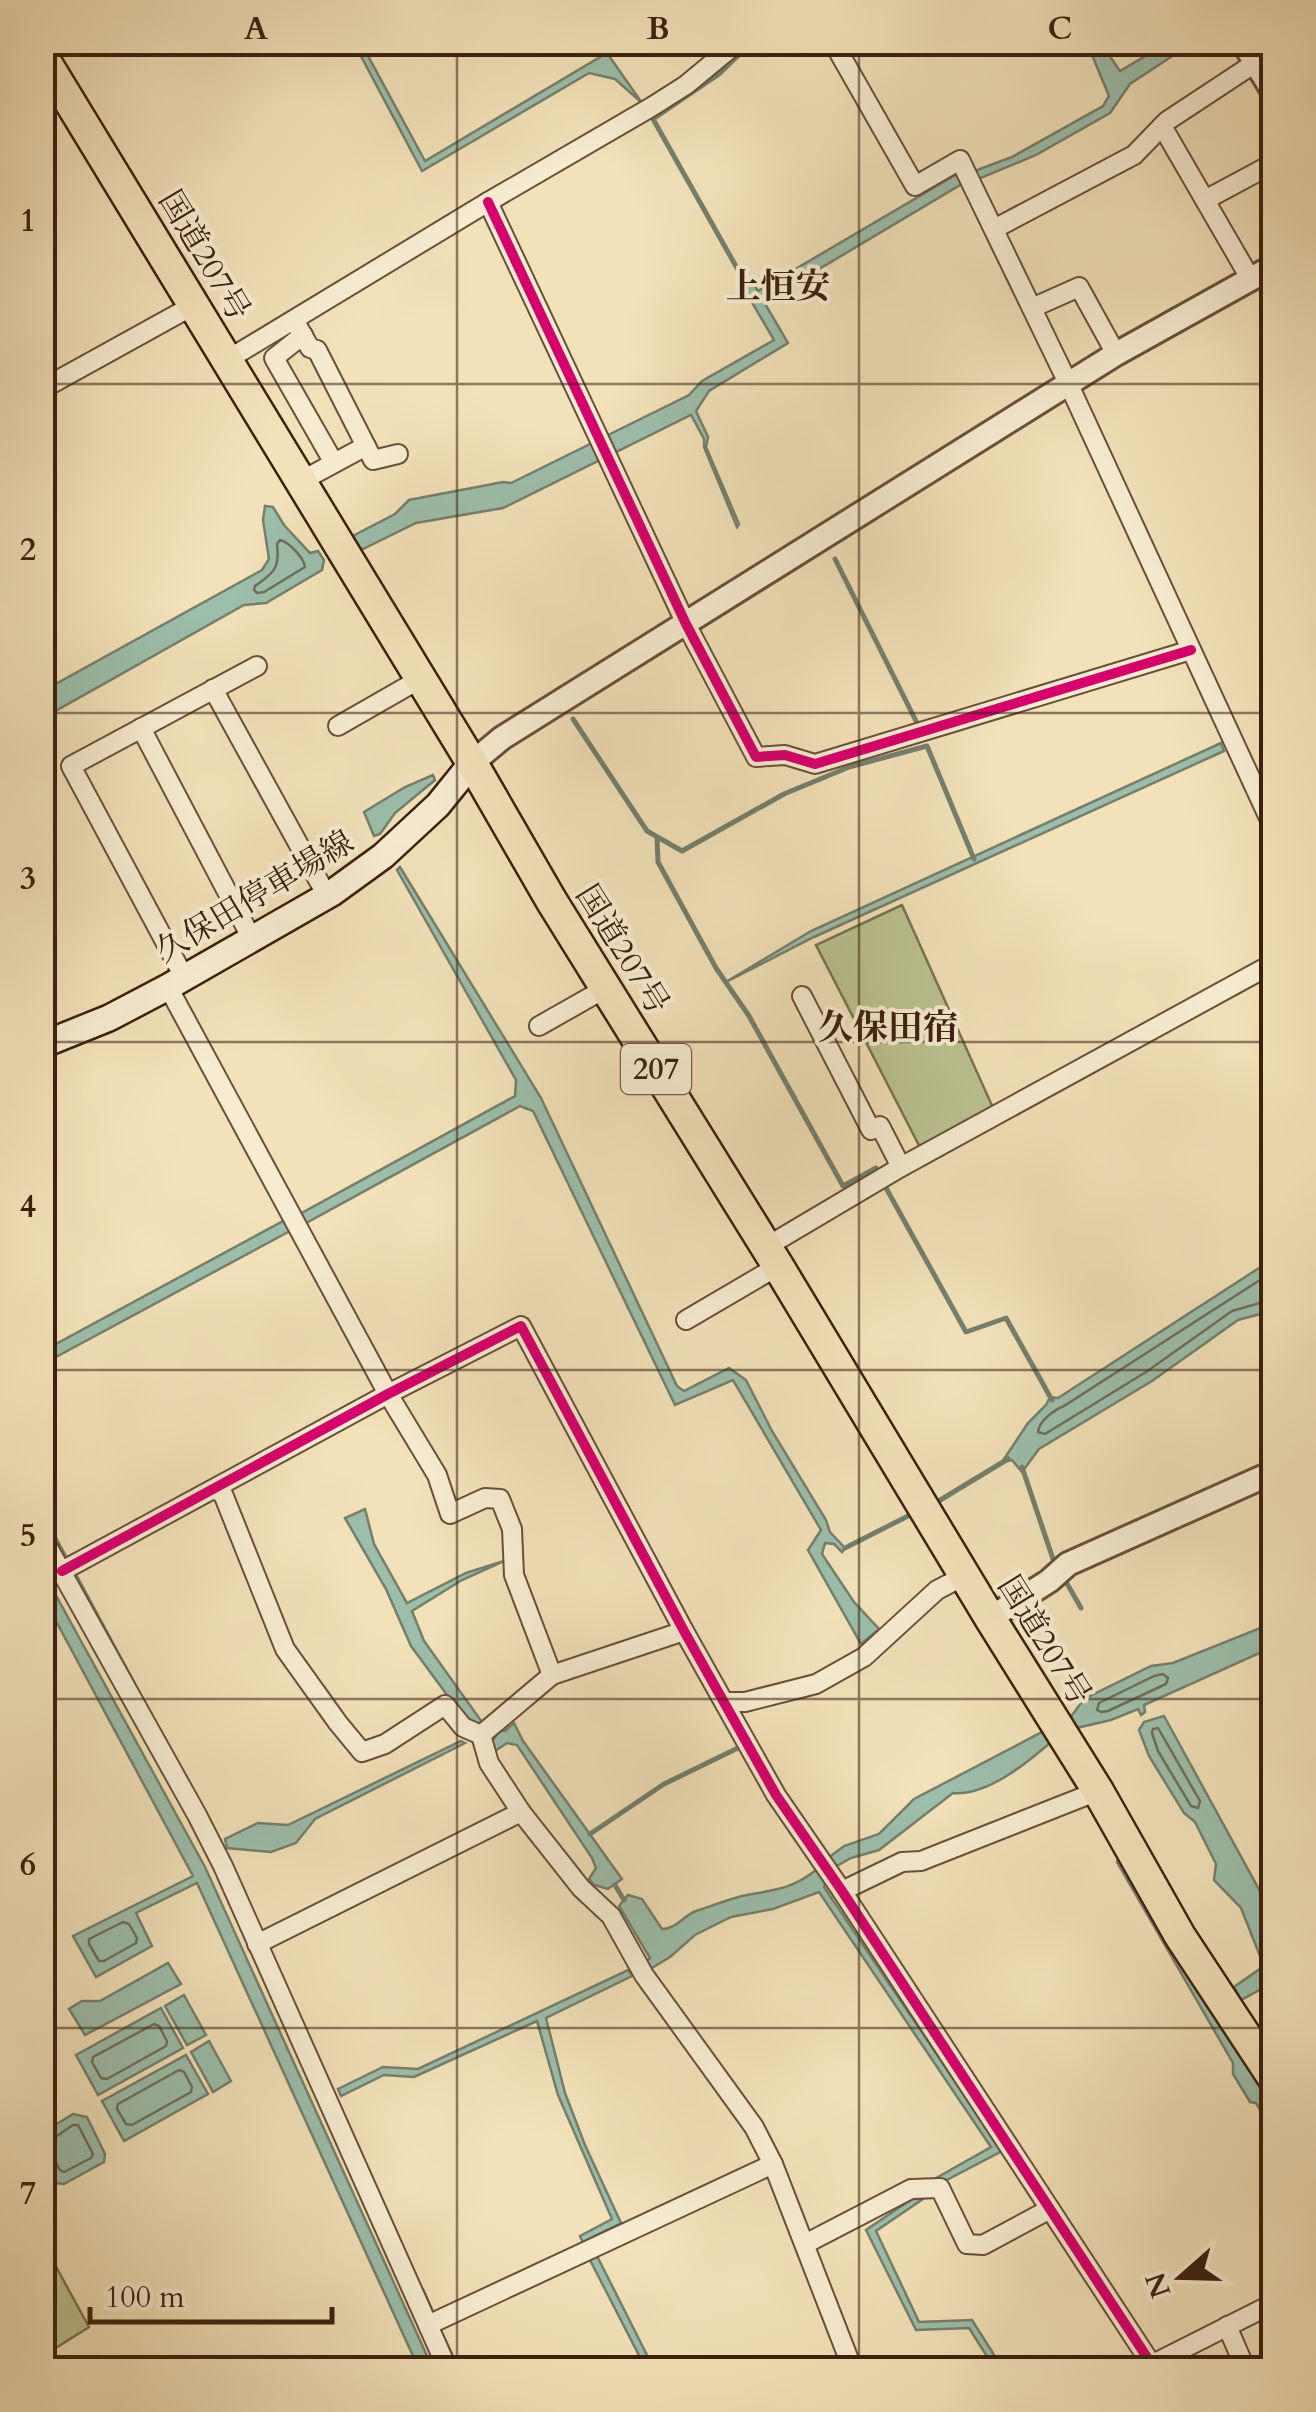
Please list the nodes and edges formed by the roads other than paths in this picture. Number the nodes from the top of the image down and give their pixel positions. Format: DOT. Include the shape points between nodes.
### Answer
graph roads {
  1 [pos="738,42"];
  2 [pos="833,42"];
  3 [pos="1243,42"];
  4 [pos="716,50"];
  5 [pos="1262,63"];
  6 [pos="44,64"];
  7 [pos="1274,93"];
  8 [pos="1162,126"];
  9 [pos="1274,163"];
  10 [pos="1205,200"];
  11 [pos="488,202"];
  12 [pos="994,229"];
  13 [pos="1274,266"];
  14 [pos="1250,278"];
  15 [pos="194,304"];
  16 [pos="1032,308"];
  17 [pos="298,328"];
  18 [pos="1116,354"];
  19 [pos="228,360"];
  20 [pos="1069,385"];
  21 [pos="42,389"];
  22 [pos="366,446"];
  23 [pos="398,454"];
  24 [pos="334,463"];
  25 [pos="301,481"];
  26 [pos="686,624"];
  27 [pos="1191,650"];
  28 [pos="257,666"];
  29 [pos="420,679"];
  30 [pos="213,689"];
  31 [pos="338,726"];
  32 [pos="140,728"];
  33 [pos="472,763"];
  34 [pos="1274,829"];
  35 [pos="327,896"];
  36 [pos="252,939"];
  37 [pos="1274,963"];
  38 [pos="176,982"];
  39 [pos="606,988"];
  40 [pos="802,996"];
  41 [pos="539,1026"];
  42 [pos="42,1045"];
  43 [pos="901,1166"];
  44 [pos="772,1256"];
  45 [pos="686,1320"];
  46 [pos="388,1394"];
  47 [pos="1274,1472"];
  48 [pos="215,1489"];
  49 [pos="42,1537"];
  50 [pos="62,1571"];
  51 [pos="964,1576"];
  52 [pos="990,1618"];
  53 [pos="684,1631"];
  54 [pos="552,1675"];
  55 [pos="724,1702"];
  56 [pos="488,1729"];
  57 [pos="1098,1791"];
  58 [pos="521,1812"];
  59 [pos="832,1876"];
  60 [pos="257,1944"];
  61 [pos="1274,2079"];
  62 [pos="773,2164"];
  63 [pos="1050,2209"];
  64 [pos="804,2244"];
  65 [pos="1274,2303"];
  66 [pos="435,2322"];
  67 [pos="1227,2326"];
  68 [pos="1148,2367"];
  69 [pos="448,2370"];
  70 [pos="853,2370"];
  71 [pos="1246,2370"];
  1 -- 4 [label="street"];
  2 -- 12 [label="street" via="916,186 960,160"];
  3 -- 5 [label="street"];
  4 -- 11 [label="street" via="670,96"];
  5 -- 7 [label="street"];
  5 -- 8 [label="street"];
  6 -- 15 [label="highway, 国道207号 / 207"];
  8 -- 10 [label="street"];
  8 -- 12 [label="street" via="1134,155"];
  9 -- 10 [label="street"];
  10 -- 14 [label="street"];
  11 -- 17 [label="street"];
  11 -- 26 [label="street"];
  12 -- 16 [label="street"];
  13 -- 14 [label="street"];
  14 -- 18 [label="street"];
  15 -- 19 [label="highway, 国道207号 / 207"];
  15 -- 21 [label="street"];
  16 -- 18 [label="street" via="1079,287"];
  16 -- 20 [label="street"];
  17 -- 19 [label="street"];
  17 -- 22 [label="street" via="317,350"];
  17 -- 24 [label="street" via="274,358"];
  18 -- 20 [label="street"];
  19 -- 25 [label="highway, 国道207号 / 207"];
  20 -- 26 [label="street"];
  20 -- 27 [label="street"];
  22 -- 23 [label="street" via="372,460"];
  22 -- 24 [label="street"];
  24 -- 25 [label="street"];
  25 -- 29 [label="highway, 国道207号 / 207"];
  26 -- 27 [label="street" via="756,757 785,755 815,764"];
  26 -- 33 [label="street"];
  27 -- 34 [label="street"];
  28 -- 30 [label="street"];
  29 -- 31 [label="street"];
  29 -- 33 [label="highway, 国道207号 / 207"];
  30 -- 32 [label="street"];
  30 -- 35 [label="street"];
  32 -- 36 [label="street"];
  32 -- 38 [label="street" via="71,766"];
  33 -- 35 [label="main road, 久保田停車場線" via="438,806"];
  33 -- 39 [label="highway, 国道207号 / 207"];
  35 -- 36 [label="main road, 久保田停車場線"];
  36 -- 38 [label="main road, 久保田停車場線"];
  37 -- 43 [label="street"];
  38 -- 42 [label="main road, 久保田停車場線"];
  38 -- 46 [label="street"];
  39 -- 41 [label="street"];
  39 -- 44 [label="highway, 国道207号 / 207"];
  40 -- 43 [label="street" via="871,1130 880,1126"];
  43 -- 44 [label="street"];
  44 -- 45 [label="street"];
  44 -- 51 [label="highway, 国道207号 / 207"];
  46 -- 48 [label="street"];
  46 -- 53 [label="street" via="521,1326"];
  46 -- 54 [label="street" via="437,1476 450,1514 485,1498 500,1499 512,1529 514,1576"];
  47 -- 52 [label="street" via="1068,1564"];
  48 -- 50 [label="street"];
  48 -- 56 [label="street" via="223,1494 285,1650 362,1752 445,1705 463,1727"];
  49 -- 50 [label="street"];
  50 -- 60 [label="street" via="197,1814"];
  51 -- 52 [label="highway, 国道207号 / 207"];
  51 -- 55 [label="street" via="937,1590 864,1657 816,1684"];
  52 -- 57 [label="highway, 国道207号 / 207"];
  53 -- 54 [label="street"];
  53 -- 55 [label="street"];
  54 -- 56 [label="street"];
  55 -- 59 [label="street"];
  56 -- 58 [label="street" via="489,1763"];
  57 -- 59 [label="street" via="922,1861"];
  57 -- 61 [label="highway, 国道207号 / 207" via="1180,1936"];
  58 -- 60 [label="street"];
  58 -- 62 [label="street" via="580,1888 611,1916"];
  59 -- 63 [label="street"];
  60 -- 66 [label="street"];
  62 -- 64 [label="street"];
  62 -- 66 [label="street"];
  63 -- 64 [label="street" via="984,2245 967,2244 940,2188 912,2189"];
  63 -- 68 [label="street"];
  64 -- 70 [label="street"];
  65 -- 67 [label="street"];
  66 -- 69 [label="street"];
  67 -- 68 [label="street"];
  67 -- 71 [label="street"];
}
